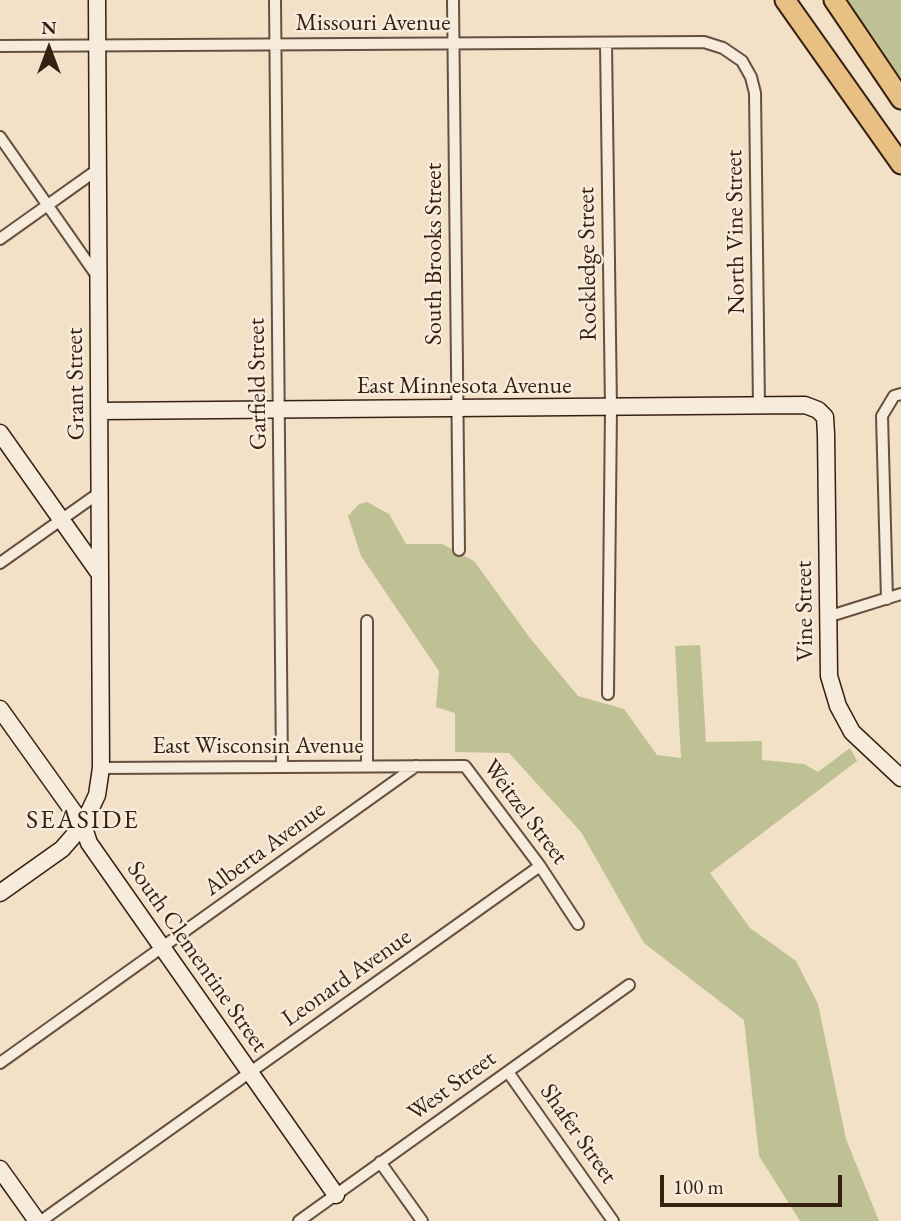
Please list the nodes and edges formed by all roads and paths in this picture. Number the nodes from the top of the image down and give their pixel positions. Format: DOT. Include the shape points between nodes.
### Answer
graph roads {
  1 [pos="97,0"];
  2 [pos="275,0"];
  3 [pos="453,0"];
  4 [pos="785,0"];
  5 [pos="834,0"];
  6 [pos="606,43"];
  7 [pos="454,44"];
  8 [pos="275,45"];
  9 [pos="0,46"];
  10 [pos="97,46"];
  11 [pos="742,61"];
  12 [pos="901,99"];
  13 [pos="0,137"];
  14 [pos="901,164"];
  15 [pos="97,170"];
  16 [pos="48,205"];
  17 [pos="0,239"];
  18 [pos="97,276"];
  19 [pos="901,394"];
  20 [pos="759,406"];
  21 [pos="611,408"];
  22 [pos="456,409"];
  23 [pos="99,411"];
  24 [pos="279,411"];
  25 [pos="825,417"];
  26 [pos="0,433"];
  27 [pos="99,493"];
  28 [pos="62,520"];
  29 [pos="459,550"];
  30 [pos="0,563"];
  31 [pos="99,573"];
  32 [pos="901,594"];
  33 [pos="887,599"];
  34 [pos="827,617"];
  35 [pos="367,621"];
  36 [pos="608,694"];
  37 [pos="0,709"];
  38 [pos="367,766"];
  39 [pos="416,766"];
  40 [pos="282,767"];
  41 [pos="101,768"];
  42 [pos="901,778"];
  43 [pos="83,825"];
  44 [pos="540,866"];
  45 [pos="0,893"];
  46 [pos="578,924"];
  47 [pos="164,948"];
  48 [pos="629,985"];
  49 [pos="0,1063"];
  50 [pos="508,1072"];
  51 [pos="249,1073"];
  52 [pos="380,1162"];
  53 [pos="0,1169"];
  54 [pos="336,1195"];
  55 [pos="39,1221"];
  56 [pos="299,1221"];
  57 [pos="422,1221"];
  58 [pos="613,1221"];
  1 -- 10 [label="street, Grant Street"];
  2 -- 8 [label="street, Garfield Street"];
  3 -- 7 [label="street, South Brooks Street"];
  4 -- 14 [label="highway"];
  5 -- 12 [label="highway"];
  6 -- 7 [label="street, Missouri Avenue"];
  6 -- 11 [label="street, Missouri Avenue" via="704,43 723,48"];
  6 -- 21 [label="street, Rockledge Street"];
  7 -- 8 [label="street, Missouri Avenue"];
  7 -- 22 [label="street, South Brooks Street"];
  8 -- 10 [label="street, Missouri Avenue"];
  8 -- 24 [label="street, Garfield Street"];
  9 -- 10 [label="street, Missouri Avenue"];
  10 -- 15 [label="street, Grant Street"];
  11 -- 20 [label="street, North Vine Street" via="755,93"];
  13 -- 16 [label="street"];
  15 -- 16 [label="street"];
  15 -- 18 [label="street, Grant Street"];
  16 -- 17 [label="street"];
  16 -- 18 [label="street"];
  18 -- 23 [label="street, Grant Street"];
  19 -- 33 [label="street" via="894,396 882,416"];
  20 -- 21 [label="street, East Minnesota Avenue"];
  20 -- 25 [label="street, East Minnesota Avenue" via="805,405"];
  21 -- 22 [label="street, East Minnesota Avenue"];
  21 -- 36 [label="street, Rockledge Street"];
  22 -- 24 [label="street, East Minnesota Avenue"];
  22 -- 29 [label="street, South Brooks Street"];
  23 -- 24 [label="street, East Minnesota Avenue"];
  23 -- 27 [label="street, Grant Street"];
  24 -- 40 [label="street, Garfield Street"];
  25 -- 34 [label="street, Vine Street"];
  26 -- 28 [label="street"];
  27 -- 28 [label="street"];
  27 -- 31 [label="street, Grant Street"];
  28 -- 30 [label="street"];
  28 -- 31 [label="street"];
  31 -- 41 [label="street, Grant Street"];
  32 -- 33 [label="street"];
  33 -- 34 [label="street"];
  34 -- 42 [label="street, Vine Street" via="829,676 838,706 852,732"];
  35 -- 38 [label="street"];
  37 -- 43 [label="street, South Clementine Street"];
  38 -- 39 [label="street, East Wisconsin Avenue"];
  38 -- 40 [label="street, East Wisconsin Avenue"];
  39 -- 44 [label="street, Weitzel Street" via="465,766"];
  39 -- 47 [label="street, Alberta Avenue"];
  40 -- 41 [label="street, East Wisconsin Avenue"];
  41 -- 43 [label="street, Grant Street" via="97,795"];
  43 -- 45 [label="street, Grant Street" via="62,849"];
  43 -- 47 [label="street, South Clementine Street" via="89,843"];
  44 -- 46 [label="street, Weitzel Street"];
  44 -- 51 [label="street, Leonard Avenue"];
  47 -- 49 [label="street, Alberta Avenue"];
  47 -- 51 [label="street, South Clementine Street"];
  48 -- 50 [label="street, West Street"];
  50 -- 52 [label="street, West Street"];
  50 -- 58 [label="street, Shafer Street"];
  51 -- 54 [label="street, South Clementine Street"];
  51 -- 55 [label="street, Leonard Avenue"];
  52 -- 54 [label="street, West Street"];
  52 -- 57 [label="street"];
  53 -- 55 [label="street"];
  54 -- 56 [label="street, West Street"];
}
